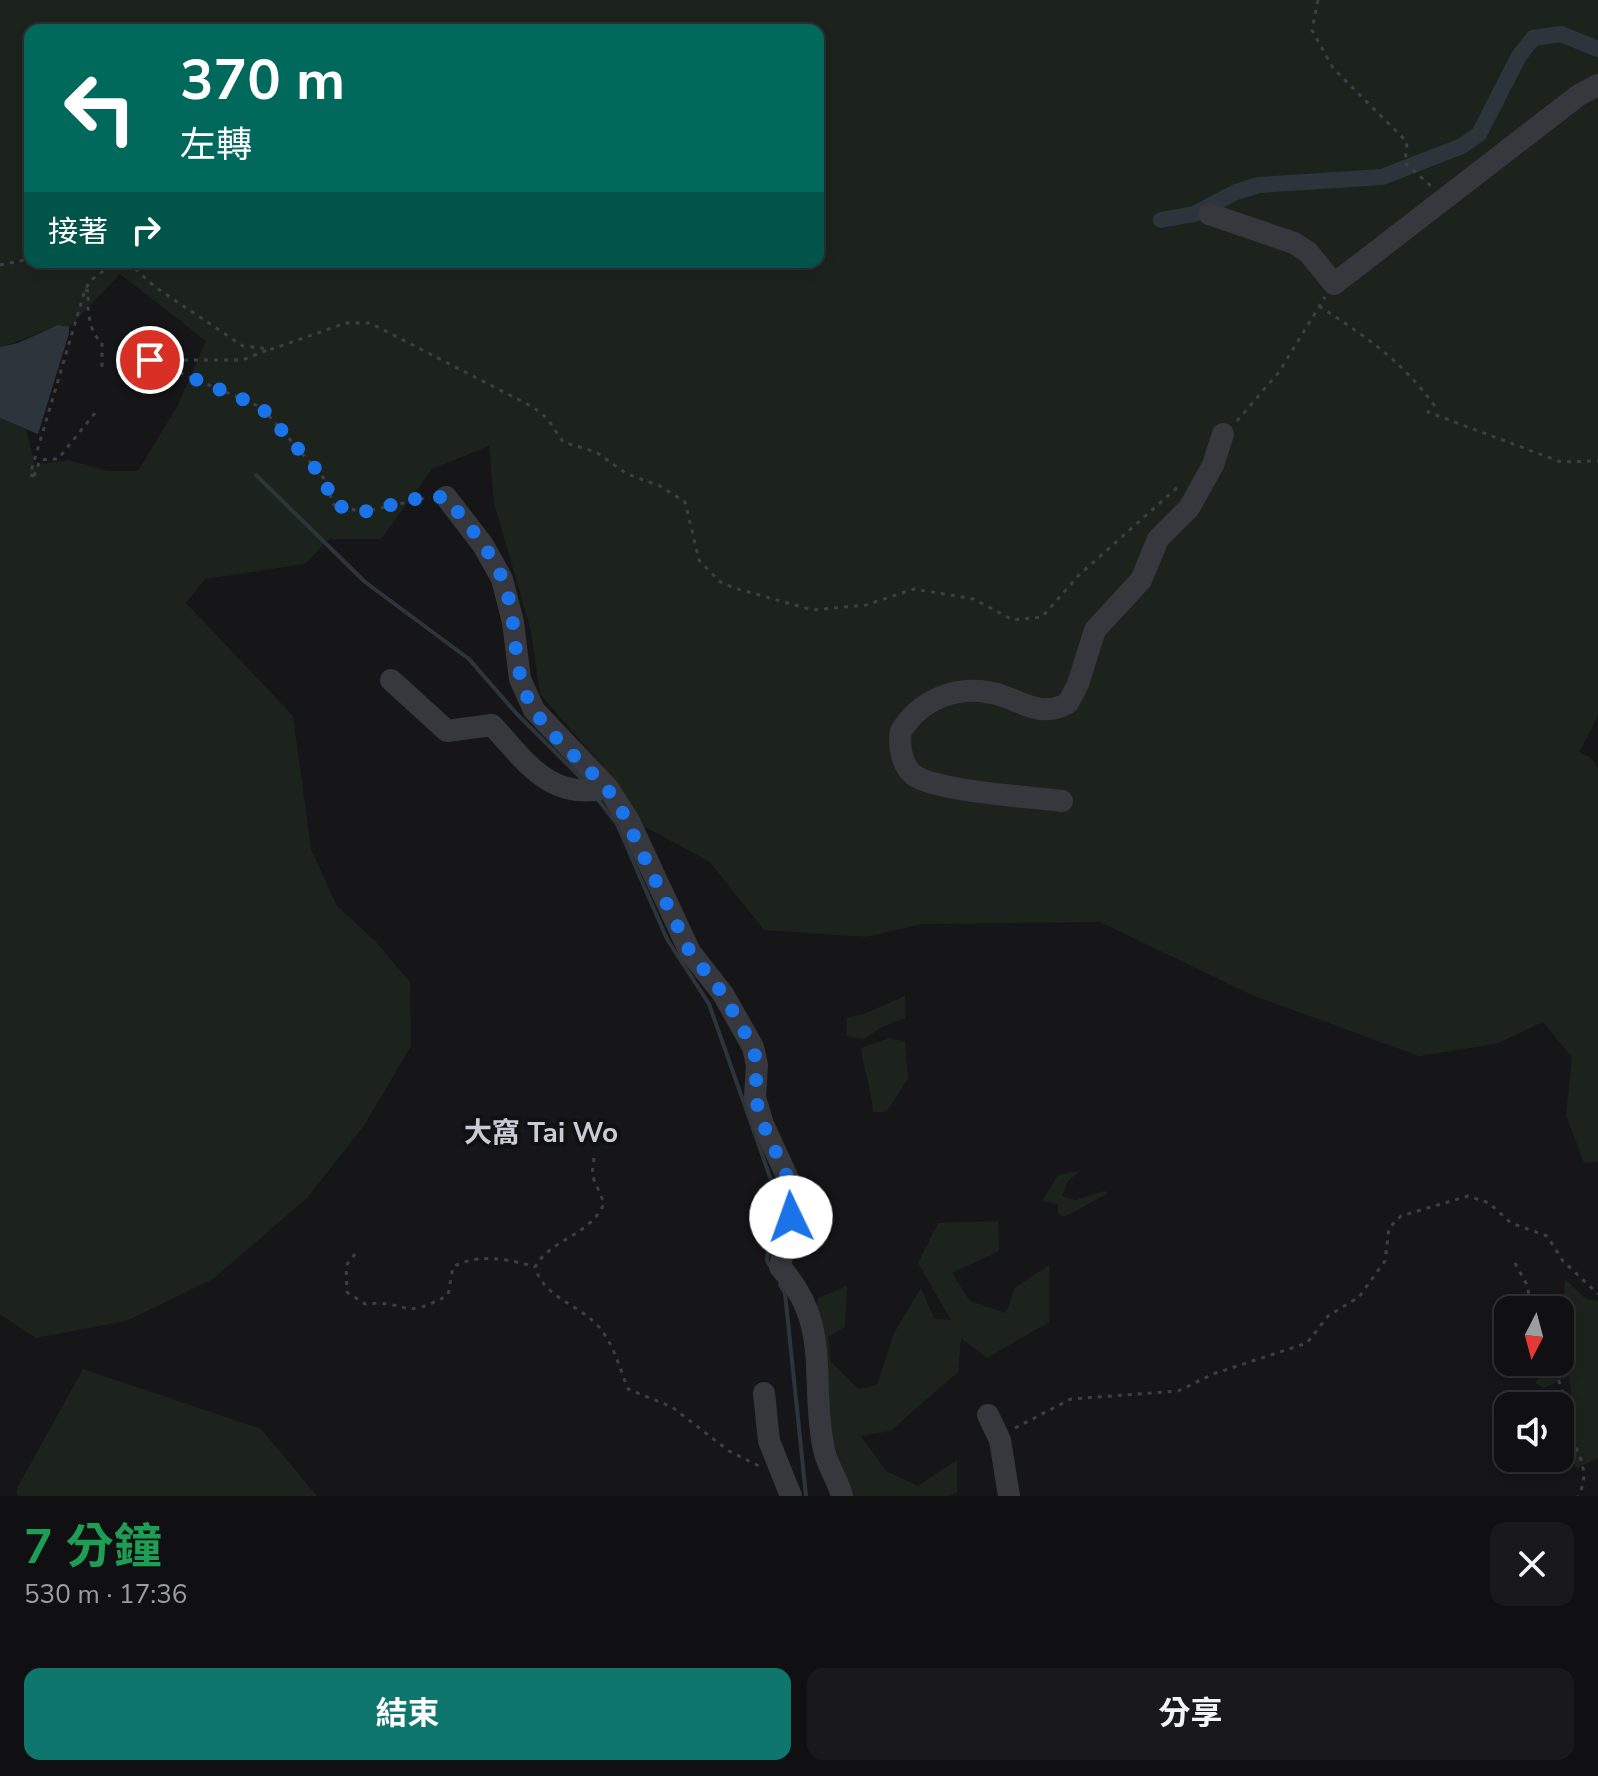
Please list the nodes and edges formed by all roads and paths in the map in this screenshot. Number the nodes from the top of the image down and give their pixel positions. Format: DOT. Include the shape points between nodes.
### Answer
graph roads {
  1 [pos="1318,0"];
  2 [pos="1598,85"];
  3 [pos="1435,190"];
  4 [pos="1209,214"];
  5 [pos="24,260"];
  6 [pos="0,265"];
  7 [pos="107,268"];
  8 [pos="134,268"];
  9 [pos="1334,284"];
  10 [pos="85,290"];
  11 [pos="1319,306"];
  12 [pos="272,349"];
  13 [pos="123,354"];
  14 [pos="150,360"];
  15 [pos="102,369"];
  16 [pos="95,413"];
  17 [pos="1223,434"];
  18 [pos="1598,461"];
  19 [pos="1183,483"];
  20 [pos="446,497"];
  21 [pos="391,680"];
  22 [pos="608,788"];
  23 [pos="1062,801"];
  24 [pos="594,1158"];
  25 [pos="355,1254"];
  26 [pos="1515,1263"];
  27 [pos="535,1267"];
  28 [pos="1598,1294"];
  29 [pos="1529,1296"];
  30 [pos="1557,1376"];
  31 [pos="764,1393"];
  32 [pos="988,1415"];
  33 [pos="1000,1440"];
  34 [pos="782,1472"];
  35 [pos="791,1496"];
  36 [pos="842,1496"];
  37 [pos="1009,1496"];
  38 [pos="1578,1496"];
  1 -- 3 [label="path" via="1312,30 1333,68 1407,142 1405,163"];
  2 -- 9 [label="street"];
  4 -- 9 [label="street" via="1294,243"];
  5 -- 6 [label="path"];
  7 -- 10 [label="path"];
  8 -- 12 [label="path" via="233,342"];
  9 -- 11 [label="path"];
  10 -- 15 [label="path" via="94,333 102,342"];
  10 -- 16 [label="path" via="30,475 40,460 58,459"];
  11 -- 17 [label="path" via="1279,372"];
  11 -- 18 [label="path" via="1409,371 1434,405 1428,412 1561,462"];
  12 -- 14 [label="path" via="242,360"];
  12 -- 19 [label="path" via="346,323 370,323 533,407 563,442 596,452 627,474 674,493 689,509 699,560 719,581 813,610 866,605 914,589 974,599 1013,620 1042,617 1079,575"];
  13 -- 14 [label="path"];
  14 -- 20 [label="path" via="261,407 323,477 334,505 363,512 423,497"];
  17 -- 23 [label="street" via="1189,508 1158,539 1141,580 1095,630 1068,703 1041,710 991,692 944,696 919,708 901,731 904,762 917,777 1012,797"];
  20 -- 22 [label="street" via="502,579 520,679 534,710"];
  21 -- 22 [label="street" via="447,731 492,725 541,776 563,789 584,793"];
  22 -- 36 [label="street" via="629,821 690,952 723,994 753,1047 755,1097 795,1194 780,1267 799,1287 812,1315 824,1451"];
  24 -- 27 [label="path" via="592,1175 603,1209 594,1221 540,1257"];
  25 -- 27 [label="path" via="346,1266 347,1292 365,1304 384,1302 410,1311 448,1295 453,1267 461,1262 513,1260"];
  26 -- 29 [label="path"];
  27 -- 34 [label="path" via="545,1289 605,1334 628,1389 672,1407 750,1464"];
  28 -- 33 [label="path" via="1563,1261 1547,1236 1511,1223 1489,1203 1468,1196 1401,1216 1389,1228 1385,1261 1359,1297 1328,1316 1307,1343 1178,1391 1071,1399 1024,1420"];
  30 -- 38 [label="path" via="1583,1461"];
  31 -- 34 [label="street" via="769,1441"];
  32 -- 33 [label="street"];
  33 -- 37 [label="street"];
  34 -- 35 [label="street"];
}
